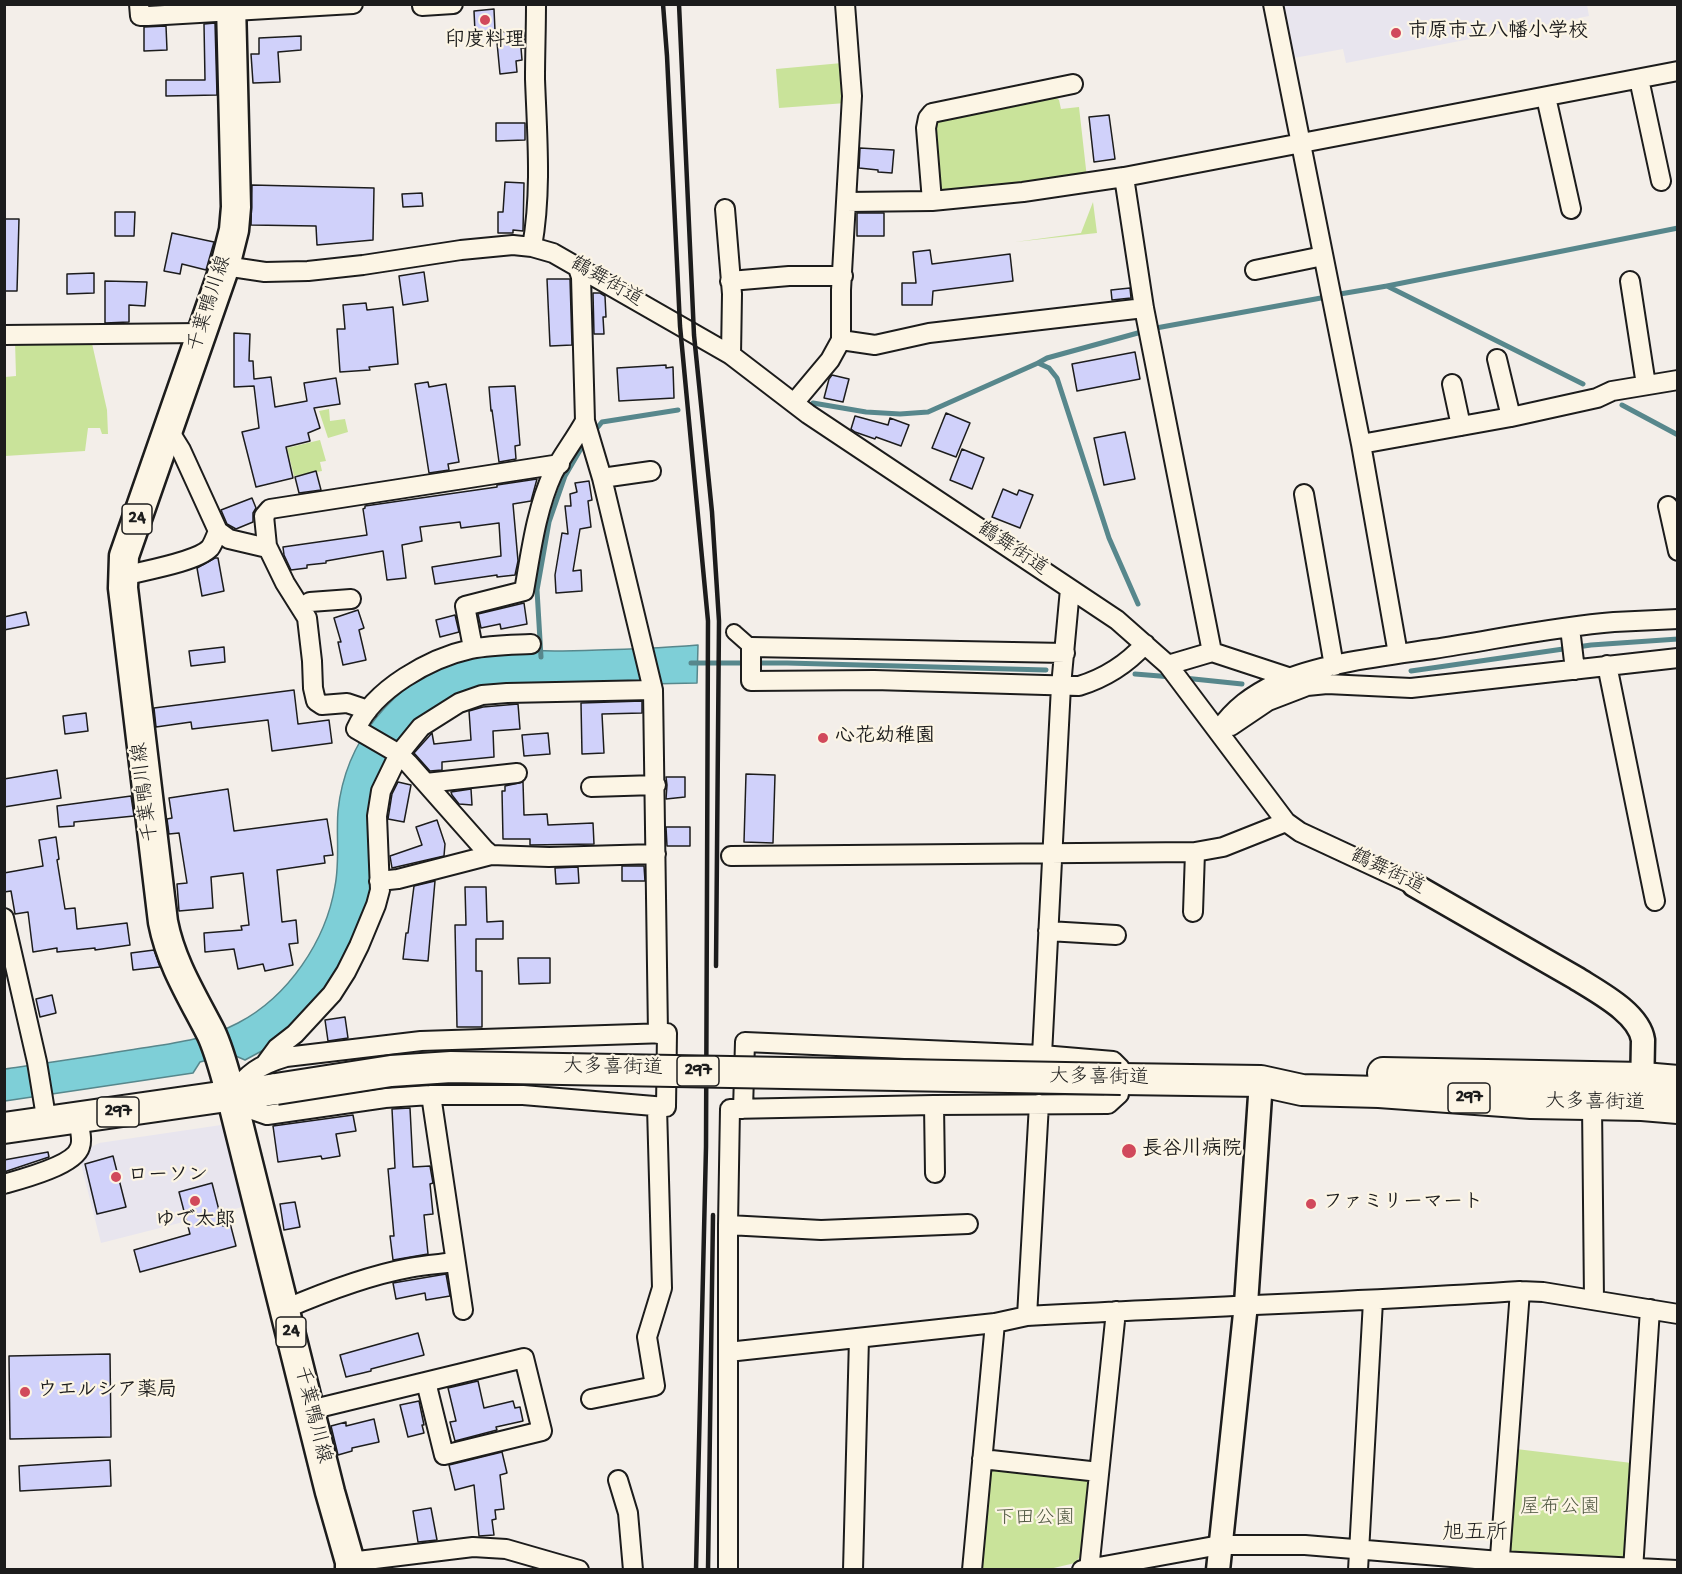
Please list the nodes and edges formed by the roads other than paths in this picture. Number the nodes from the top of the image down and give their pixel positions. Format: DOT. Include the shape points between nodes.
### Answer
graph roads {
  1 [pos="139,4"];
  2 [pos="353,4"];
  3 [pos="453,4"];
  4 [pos="536,4"];
  5 [pos="1274,4"];
  6 [pos="849,5"];
  7 [pos="422,6"];
  8 [pos="232,8"];
  9 [pos="1677,71"];
  10 [pos="1639,79"];
  11 [pos="1073,84"];
  12 [pos="1546,97"];
  13 [pos="1300,144"];
  14 [pos="1124,177"];
  15 [pos="1661,181"];
  16 [pos="932,201"];
  17 [pos="846,202"];
  18 [pos="725,209"];
  19 [pos="1571,209"];
  20 [pos="532,247"];
  21 [pos="1323,256"];
  22 [pos="577,265"];
  23 [pos="225,266"];
  24 [pos="1255,270"];
  25 [pos="843,276"];
  26 [pos="730,281"];
  27 [pos="1630,281"];
  28 [pos="1147,322"];
  29 [pos="201,333"];
  30 [pos="4,336"];
  31 [pos="841,340"];
  32 [pos="731,355"];
  33 [pos="1497,359"];
  34 [pos="1677,380"];
  35 [pos="1452,384"];
  36 [pos="1646,386"];
  37 [pos="794,403"];
  38 [pos="1511,417"];
  39 [pos="585,421"];
  40 [pos="1461,426"];
  41 [pos="168,429"];
  42 [pos="1360,444"];
  43 [pos="560,464"];
  44 [pos="651,471"];
  45 [pos="602,478"];
  46 [pos="1304,494"];
  47 [pos="1668,506"];
  48 [pos="218,531"];
  49 [pos="267,546"];
  50 [pos="1677,551"];
  51 [pos="123,576"];
  52 [pos="1070,589"];
  53 [pos="351,599"];
  54 [pos="302,608"];
  55 [pos="1677,619"];
  56 [pos="1570,628"];
  57 [pos="734,632"];
  58 [pos="531,644"];
  59 [pos="1145,644"];
  60 [pos="751,647"];
  61 [pos="473,648"];
  62 [pos="874,649"];
  63 [pos="1212,652"];
  64 [pos="1065,653"];
  65 [pos="1398,654"];
  66 [pos="1677,658"];
  67 [pos="1168,665"];
  68 [pos="1607,665"];
  69 [pos="1334,666"];
  70 [pos="1575,670"];
  71 [pos="1291,678"];
  72 [pos="874,680"];
  73 [pos="1061,686"];
  74 [pos="652,688"];
  75 [pos="368,710"];
  76 [pos="1218,731"];
  77 [pos="399,754"];
  78 [pos="517,773"];
  79 [pos="426,783"];
  80 [pos="656,785"];
  81 [pos="591,787"];
  82 [pos="1286,822"];
  83 [pos="1195,852"];
  84 [pos="656,854"];
  85 [pos="1052,854"];
  86 [pos="491,855"];
  87 [pos="730,856"];
  88 [pos="379,881"];
  89 [pos="1414,885"];
  90 [pos="1655,901"];
  91 [pos="1193,912"];
  92 [pos="4,918"];
  93 [pos="1048,932"];
  94 [pos="1116,935"];
  95 [pos="658,1034"];
  96 [pos="1042,1055"];
  97 [pos="271,1076"];
  98 [pos="1121,1079"];
  99 [pos="1261,1081"];
  100 [pos="1677,1081"];
  101 [pos="1643,1091"];
  102 [pos="231,1095"];
  103 [pos="431,1095"];
  104 [pos="1040,1104"];
  105 [pos="1592,1104"];
  106 [pos="934,1105"];
  107 [pos="657,1107"];
  108 [pos="1677,1108"];
  109 [pos="743,1109"];
  110 [pos="45,1110"];
  111 [pos="78,1119"];
  112 [pos="4,1128"];
  113 [pos="935,1173"];
  114 [pos="4,1184"];
  115 [pos="969,1224"];
  116 [pos="728,1225"];
  117 [pos="455,1262"];
  118 [pos="1521,1291"];
  119 [pos="1594,1300"];
  120 [pos="1373,1301"];
  121 [pos="1246,1304"];
  122 [pos="285,1309"];
  123 [pos="463,1310"];
  124 [pos="1650,1310"];
  125 [pos="1116,1311"];
  126 [pos="1677,1314"];
  127 [pos="1027,1316"];
  128 [pos="995,1323"];
  129 [pos="859,1338"];
  130 [pos="728,1352"];
  131 [pos="426,1382"];
  132 [pos="591,1399"];
  133 [pos="310,1410"];
  134 [pos="982,1459"];
  135 [pos="1099,1472"];
  136 [pos="618,1480"];
  137 [pos="1220,1545"];
  138 [pos="1359,1549"];
  139 [pos="1499,1565"];
  140 [pos="350,1566"];
  141 [pos="579,1569"];
  142 [pos="633,1569"];
  143 [pos="728,1569"];
  144 [pos="854,1569"];
  145 [pos="972,1569"];
  146 [pos="1086,1569"];
  147 [pos="1218,1569"];
  148 [pos="1358,1569"];
  149 [pos="1633,1569"];
  150 [pos="1677,1569"];
  1 -- 8 [label="street" via="140,16"];
  2 -- 8 [label="street"];
  3 -- 7 [label="street"];
  4 -- 20 [label="street" via="538,163"];
  5 -- 13 [label="street"];
  6 -- 17 [label="street" via="852,96"];
  8 -- 23 [label="main road, 千葉鴨川線 / 24" via="236,207"];
  9 -- 10 [label="street"];
  10 -- 12 [label="street"];
  10 -- 15 [label="street"];
  11 -- 16 [label="street" via="932,113 926,128"];
  12 -- 13 [label="street"];
  12 -- 19 [label="street"];
  13 -- 14 [label="street"];
  13 -- 21 [label="street"];
  14 -- 16 [label="street"];
  14 -- 28 [label="street"];
  16 -- 17 [label="street"];
  17 -- 25 [label="street"];
  18 -- 26 [label="street"];
  20 -- 22 [label="street, 鶴舞街道"];
  20 -- 23 [label="street, 鶴舞街道" via="483,248 308,271 266,272"];
  21 -- 24 [label="street"];
  21 -- 42 [label="street"];
  22 -- 32 [label="street, 鶴舞街道"];
  22 -- 39 [label="street" via="581,277"];
  23 -- 29 [label="main road, 千葉鴨川線 / 24"];
  25 -- 26 [label="street"];
  25 -- 31 [label="street"];
  26 -- 32 [label="street"];
  27 -- 36 [label="street"];
  28 -- 31 [label="street" via="929,333 874,345"];
  28 -- 63 [label="street"];
  29 -- 30 [label="street"];
  29 -- 41 [label="main road, 千葉鴨川線 / 24"];
  31 -- 37 [label="street" via="830,360"];
  32 -- 37 [label="street, 鶴舞街道"];
  33 -- 38 [label="street"];
  34 -- 36 [label="street"];
  35 -- 40 [label="street"];
  36 -- 38 [label="street"];
  37 -- 52 [label="street, 鶴舞街道"];
  38 -- 40 [label="street"];
  39 -- 43 [label="street"];
  39 -- 45 [label="street"];
  40 -- 42 [label="street"];
  41 -- 48 [label="street"];
  41 -- 51 [label="main road, 千葉鴨川線 / 24" via="124,556"];
  42 -- 65 [label="street"];
  43 -- 49 [label="street" via="270,509 264,516"];
  43 -- 61 [label="street" via="543,502 524,591 465,606"];
  44 -- 45 [label="street"];
  45 -- 74 [label="street"];
  46 -- 69 [label="street"];
  47 -- 50 [label="street"];
  48 -- 49 [label="street" via="229,539"];
  48 -- 51 [label="street" via="210,548 202,554"];
  49 -- 54 [label="street"];
  51 -- 102 [label="main road, 千葉鴨川線 / 24" via="163,922 179,975 216,1046"];
  52 -- 59 [label="street, 鶴舞街道"];
  52 -- 64 [label="street"];
  53 -- 54 [label="street" via="310,602"];
  54 -- 75 [label="street" via="307,618 316,701 322,705 347,703"];
  55 -- 56 [label="street"];
  56 -- 65 [label="street"];
  56 -- 70 [label="street"];
  57 -- 60 [label="street"];
  58 -- 61 [label="street"];
  59 -- 67 [label="street, 鶴舞街道"];
  59 -- 73 [label="street" via="1131,659 1094,682"];
  60 -- 62 [label="street"];
  60 -- 72 [label="street" via="751,681"];
  61 -- 75 [label="street" via="413,672"];
  62 -- 64 [label="street"];
  62 -- 72 [label="street"];
  63 -- 67 [label="street"];
  63 -- 71 [label="street"];
  64 -- 73 [label="street"];
  65 -- 69 [label="street"];
  66 -- 68 [label="street"];
  67 -- 76 [label="street, 鶴舞街道"];
  68 -- 70 [label="street"];
  68 -- 90 [label="street"];
  69 -- 71 [label="street"];
  70 -- 76 [label="street" via="1411,688 1307,686 1268,701 1236,724"];
  71 -- 76 [label="street" via="1249,699 1230,714"];
  72 -- 73 [label="street"];
  73 -- 85 [label="street"];
  74 -- 77 [label="street" via="482,695 440,714 422,727"];
  74 -- 80 [label="street"];
  75 -- 77 [label="street" via="356,729"];
  76 -- 82 [label="street, 鶴舞街道"];
  77 -- 79 [label="street"];
  77 -- 88 [label="street" via="378,804"];
  78 -- 79 [label="street"];
  79 -- 86 [label="street"];
  80 -- 81 [label="street"];
  80 -- 84 [label="street"];
  82 -- 83 [label="street" via="1223,847"];
  82 -- 89 [label="street, 鶴舞街道"];
  83 -- 85 [label="street"];
  83 -- 91 [label="street"];
  84 -- 86 [label="street"];
  84 -- 95 [label="street"];
  85 -- 87 [label="street"];
  85 -- 93 [label="street"];
  86 -- 88 [label="street"];
  88 -- 97 [label="street" via="376,905 340,982 316,1013 277,1048"];
  89 -- 101 [label="street, 鶴舞街道" via="1576,978 1627,1014 1642,1032"];
  92 -- 110 [label="street"];
  93 -- 94 [label="street"];
  93 -- 96 [label="street"];
  95 -- 97 [label="street" via="421,1041 286,1057"];
  95 -- 107 [label="street" via="667,1033 666,1107"];
  96 -- 98 [label="street" via="1113,1061 1120,1068"];
  96 -- 109 [label="street" via="745,1042"];
  97 -- 98 [label="highway, 大多喜街道 / 297, bridge" via="451,1067"];
  97 -- 102 [label="highway, 大多喜街道 / 297"];
  98 -- 99 [label="highway, 大多喜街道 / 297"];
  98 -- 104 [label="street" via="1119,1094 1108,1104"];
  99 -- 101 [label="highway, 大多喜街道 / 297" via="1304,1072"];
  99 -- 105 [label="highway, 大多喜街道 / 297" via="1302,1090"];
  99 -- 121 [label="street"];
  100 -- 101 [label="highway, 大多喜街道 / 297"];
  101 -- 105 [label="highway, 大多喜街道 / 297"];
  101 -- 108 [label="highway, 大多喜街道 / 297"];
  102 -- 103 [label="street" via="247,1108 267,1115"];
  102 -- 111 [label="highway, 大多喜街道 / 297"];
  102 -- 122 [label="main road, 千葉鴨川線 / 24"];
  103 -- 107 [label="street" via="523,1095"];
  103 -- 117 [label="street"];
  104 -- 106 [label="street"];
  104 -- 127 [label="street"];
  105 -- 119 [label="street"];
  106 -- 109 [label="street"];
  106 -- 113 [label="street"];
  107 -- 132 [label="street" via="662,1288 647,1337 655,1386"];
  109 -- 116 [label="street" via="730,1109"];
  110 -- 111 [label="highway, 大多喜街道 / 297"];
  110 -- 112 [label="highway, 大多喜街道 / 297"];
  111 -- 114 [label="street" via="80,1148 74,1156 41,1173"];
  115 -- 116 [label="street" via="820,1230"];
  116 -- 130 [label="street"];
  117 -- 122 [label="street" via="384,1274"];
  117 -- 123 [label="street"];
  118 -- 119 [label="street"];
  118 -- 120 [label="street"];
  118 -- 139 [label="street"];
  119 -- 124 [label="street"];
  120 -- 121 [label="street"];
  120 -- 138 [label="street"];
  121 -- 125 [label="street"];
  121 -- 137 [label="street"];
  122 -- 133 [label="main road, 千葉鴨川線 / 24"];
  124 -- 126 [label="street"];
  124 -- 149 [label="street"];
  125 -- 127 [label="street"];
  125 -- 135 [label="street"];
  127 -- 128 [label="street"];
  128 -- 129 [label="street"];
  128 -- 134 [label="street"];
  129 -- 130 [label="street"];
  129 -- 144 [label="street"];
  130 -- 143 [label="street"];
  131 -- 131 [label="street" via="524,1358 542,1431 444,1455"];
  131 -- 133 [label="street"];
  133 -- 140 [label="main road, 千葉鴨川線 / 24"];
  134 -- 135 [label="street"];
  134 -- 145 [label="street"];
  135 -- 146 [label="street"];
  136 -- 142 [label="street" via="628,1513"];
  137 -- 138 [label="street"];
  137 -- 146 [label="street"];
  137 -- 147 [label="street"];
  138 -- 139 [label="street"];
  138 -- 148 [label="street"];
  139 -- 149 [label="street"];
  140 -- 141 [label="street" via="473,1547 506,1549"];
  149 -- 150 [label="street"];
}
